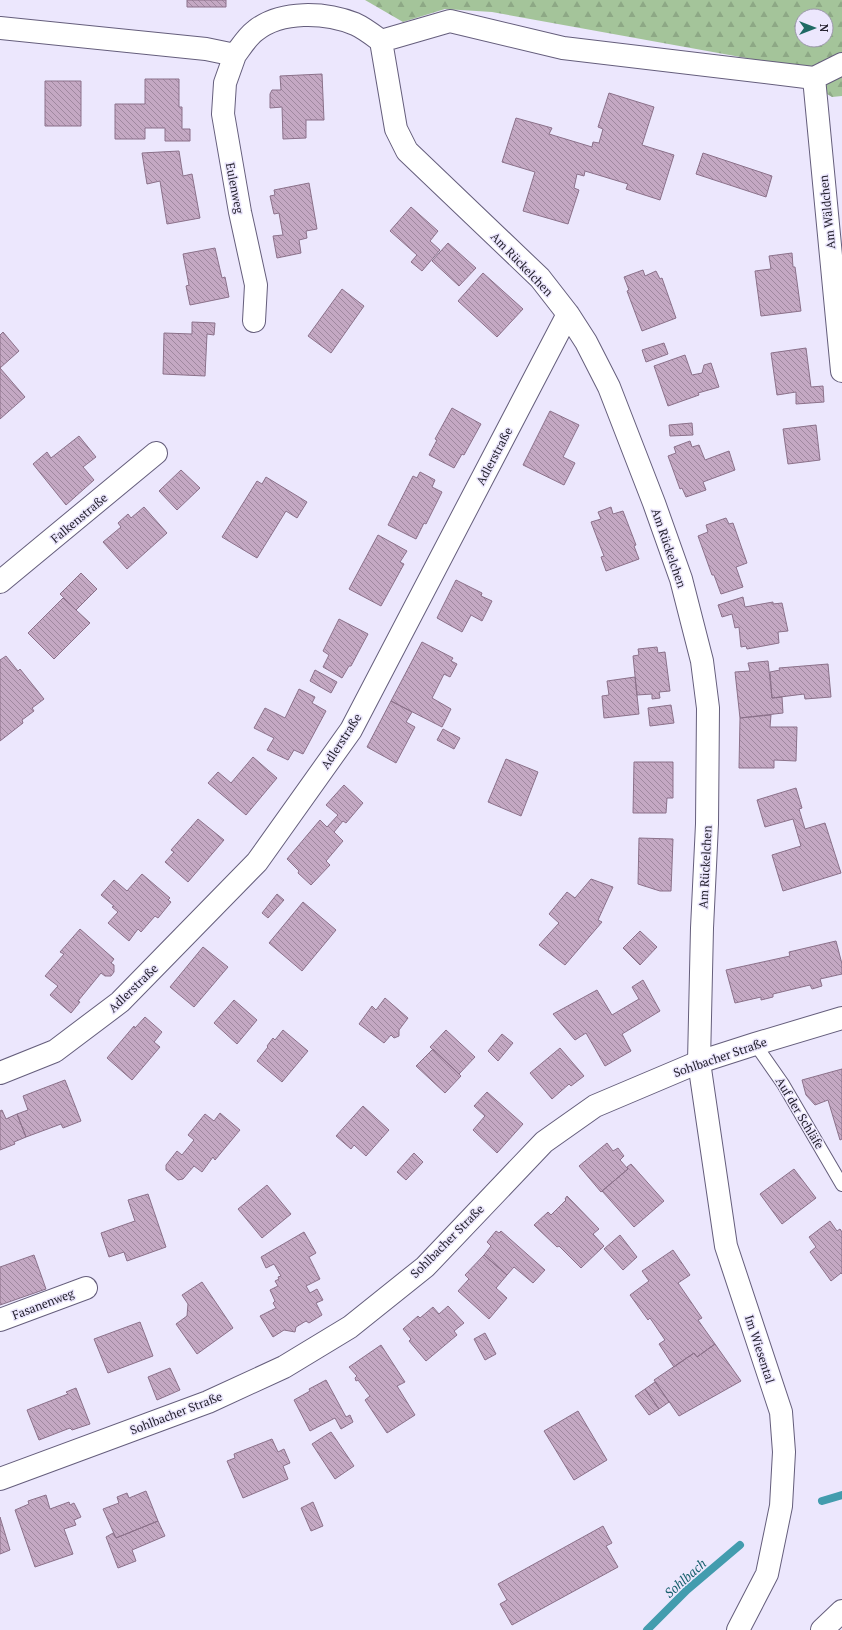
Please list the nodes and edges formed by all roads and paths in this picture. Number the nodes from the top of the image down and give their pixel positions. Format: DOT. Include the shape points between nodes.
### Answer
graph roads {
  1 [pos="0,28"];
  2 [pos="381,41"];
  3 [pos="235,55"];
  4 [pos="842,64"];
  5 [pos="814,78"];
  6 [pos="568,314"];
  7 [pos="254,322"];
  8 [pos="842,371"];
  9 [pos="156,453"];
  10 [pos="0,582"];
  11 [pos="842,1018"];
  12 [pos="755,1044"];
  13 [pos="699,1062"];
  14 [pos="0,1073"];
  15 [pos="842,1183"];
  16 [pos="86,1288"];
  17 [pos="0,1320"];
  18 [pos="0,1479"];
  19 [pos="842,1610"];
  20 [pos="738,1630"];
  21 [pos="822,1630"];
  1 -- 3 [label="street" via="198,48"];
  2 -- 3 [label="street, Eulenweg" via="355,24 328,17 301,15 279,18 254,31"];
  2 -- 5 [label="street" via="450,21 563,48"];
  2 -- 6 [label="street, Am Rückelchen" via="396,129 407,151 540,278"];
  3 -- 7 [label="street, Eulenweg" via="225,83 223,114 256,285"];
  4 -- 5 [label="street"];
  5 -- 8 [label="street, Am Wäldchen"];
  6 -- 13 [label="street, Am Rückelchen" via="609,387 681,579 702,661 708,708"];
  6 -- 14 [label="street, Adlerstraße" via="351,730 257,862 120,1002 55,1051"];
  9 -- 10 [label="street, Falkenstraße"];
  11 -- 12 [label="street, Sohlbacher Straße"];
  12 -- 13 [label="street, Sohlbacher Straße"];
  12 -- 15 [label="lane, Auf der Schläfe" via="783,1084"];
  13 -- 18 [label="street, Sohlbacher Straße" via="595,1106 544,1142 425,1267 350,1327 290,1363 208,1402"];
  13 -- 20 [label="street, Im Wiesental" via="726,1246 782,1420 784,1452 781,1506 769,1567"];
  16 -- 17 [label="street, Fasanenweg"];
  19 -- 21 [label="street"];
}
